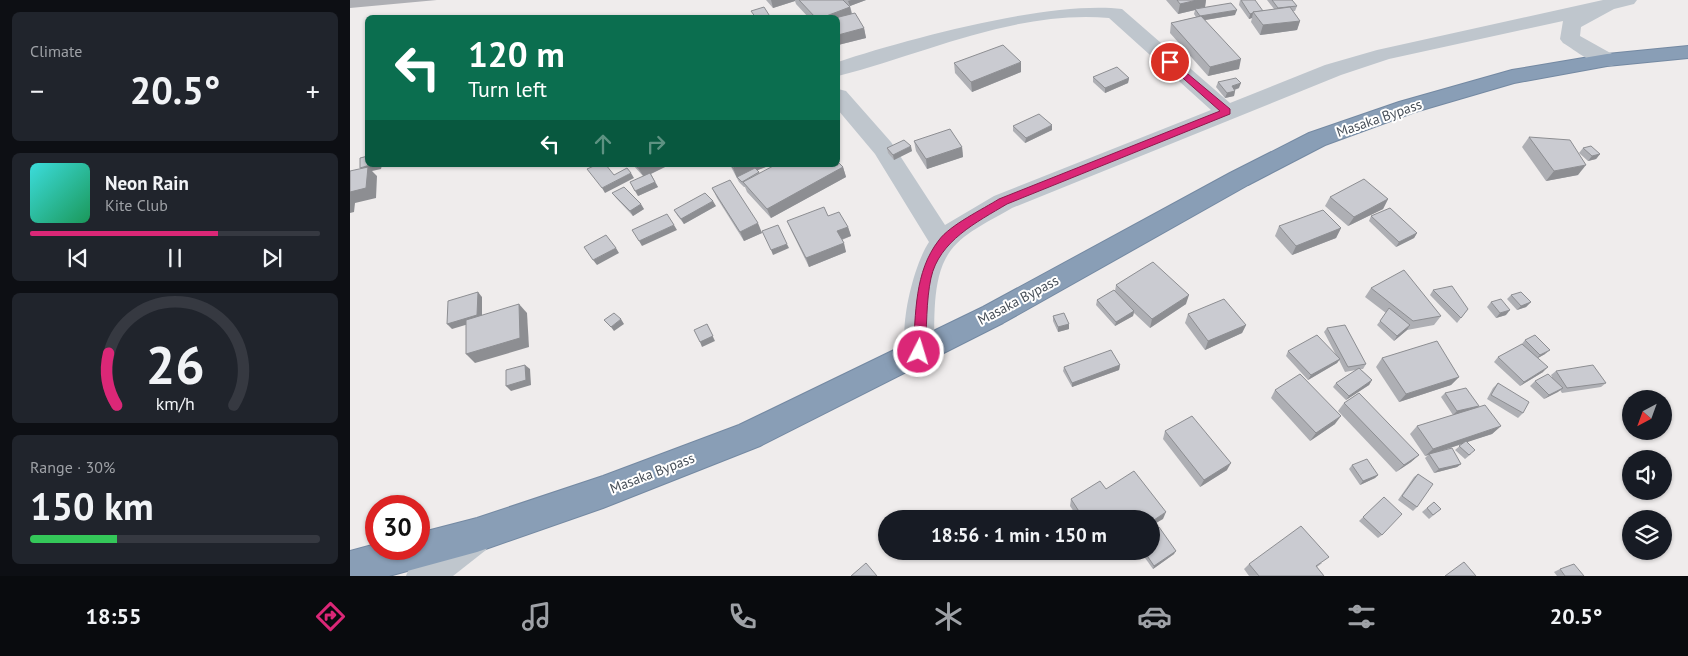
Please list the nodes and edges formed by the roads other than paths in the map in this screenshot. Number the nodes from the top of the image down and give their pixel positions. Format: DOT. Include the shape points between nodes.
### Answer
graph roads {
  1 [pos="1617,3"];
  2 [pos="1688,52"];
  3 [pos="1607,60"];
  4 [pos="840,68"];
  5 [pos="840,98"];
  6 [pos="1226,111"];
  7 [pos="943,242"];
  8 [pos="919,352"];
  9 [pos="477,535"];
  10 [pos="350,569"];
  11 [pos="424,576"];
  1 -- 3 [label="street" via="1571,24 1570,39"];
  1 -- 6 [label="street" via="1384,54"];
  2 -- 3 [label="highway, Masaka Bypass"];
  3 -- 8 [label="highway, Masaka Bypass" via="1512,77 1407,107 1317,139"];
  4 -- 6 [label="street" via="1000,15 1032,8 1092,4 1115,13"];
  5 -- 7 [label="street" via="883,148"];
  6 -- 7 [label="street" via="1003,202 974,218"];
  7 -- 8 [label="street" via="925,277"];
  8 -- 9 [label="highway, Masaka Bypass" via="749,436 603,492"];
  9 -- 10 [label="highway, Masaka Bypass"];
  9 -- 11 [label="street"];
}
